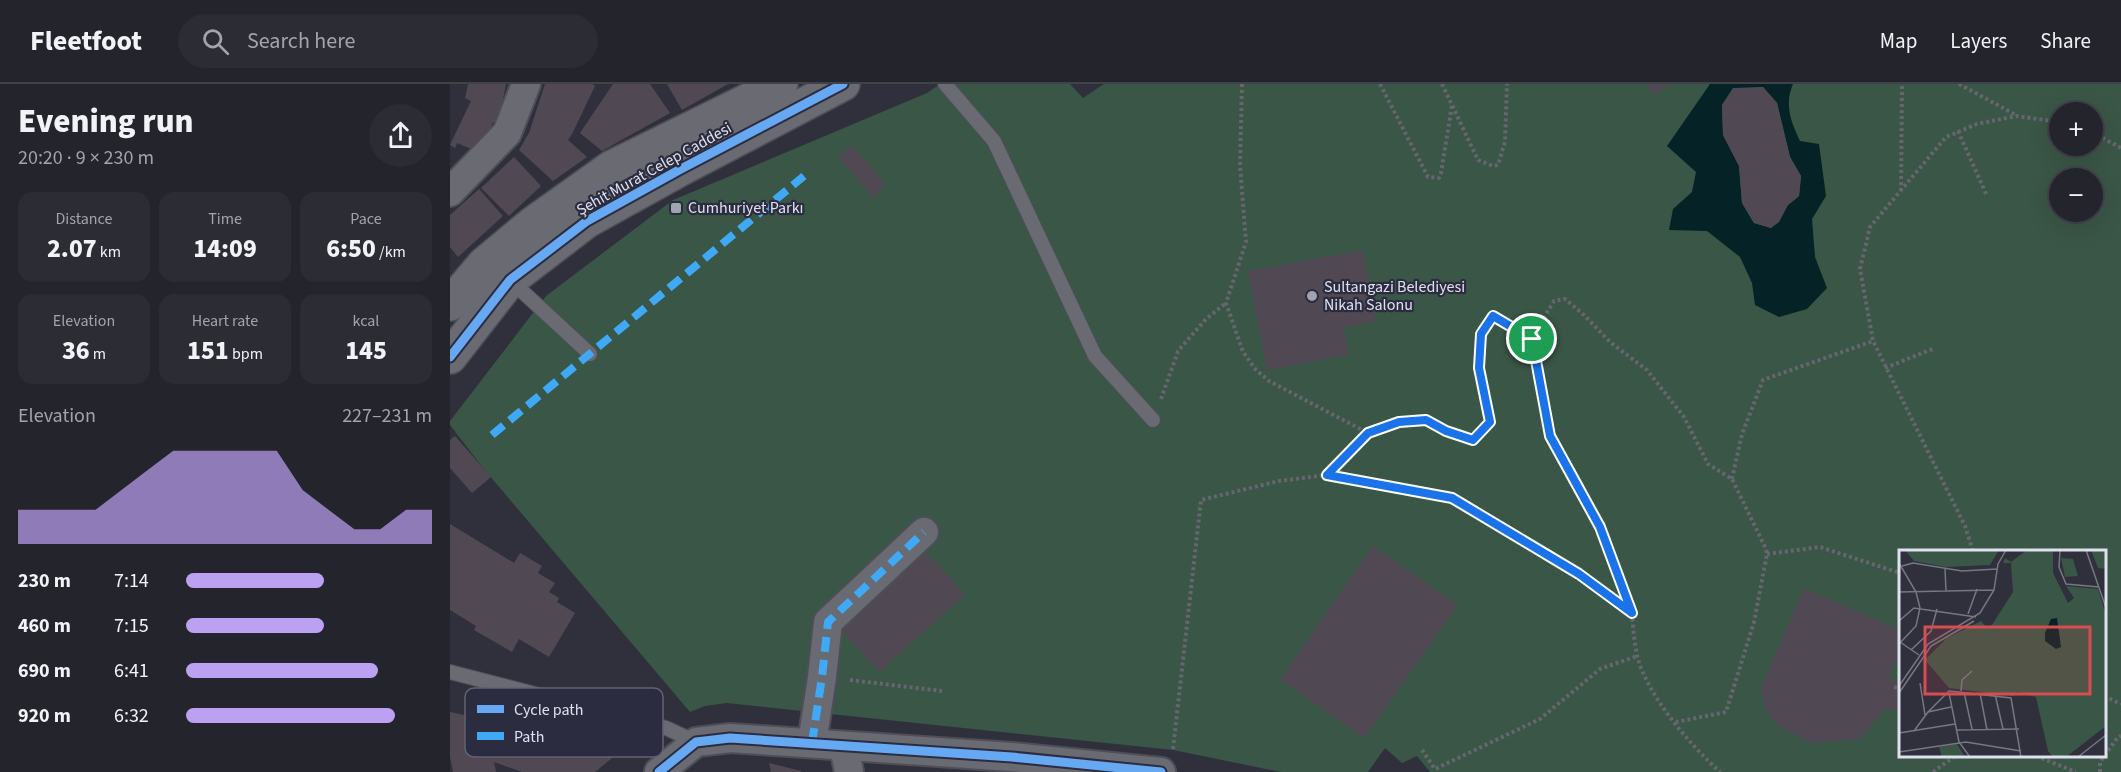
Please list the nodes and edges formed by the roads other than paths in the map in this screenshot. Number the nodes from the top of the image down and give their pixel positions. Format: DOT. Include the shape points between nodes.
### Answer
graph roads {
  1 [pos="526,84"];
  2 [pos="781,84"];
  3 [pos="843,84"];
  4 [pos="945,84"];
  5 [pos="450,192"];
  6 [pos="510,280"];
  7 [pos="450,304"];
  8 [pos="590,354"];
  9 [pos="450,357"];
  10 [pos="1153,420"];
  11 [pos="924,532"];
  12 [pos="450,672"];
  13 [pos="512,688"];
  14 [pos="663,727"];
  15 [pos="812,744"];
  16 [pos="692,753"];
  17 [pos="847,760"];
  18 [pos="1167,761"];
  19 [pos="1013,765"];
  20 [pos="659,772"];
  1 -- 5 [label="street" via="507,133"];
  2 -- 7 [label="street, Şehit Murat Celep Caddesi" via="612,167 484,264"];
  3 -- 6 [label="street, Şehit Murat Celep Caddesi" via="587,221"];
  4 -- 10 [label="lane" via="994,141 1095,356"];
  6 -- 8 [label="lane"];
  6 -- 9 [label="street, Şehit Murat Celep Caddesi"];
  11 -- 15 [label="street" via="828,622"];
  12 -- 13 [label="lane"];
  14 -- 16 [label="lane"];
  15 -- 16 [label="street" via="730,738"];
  15 -- 17 [label="street"];
  16 -- 20 [label="street"];
  17 -- 19 [label="street"];
  18 -- 19 [label="street"];
}
